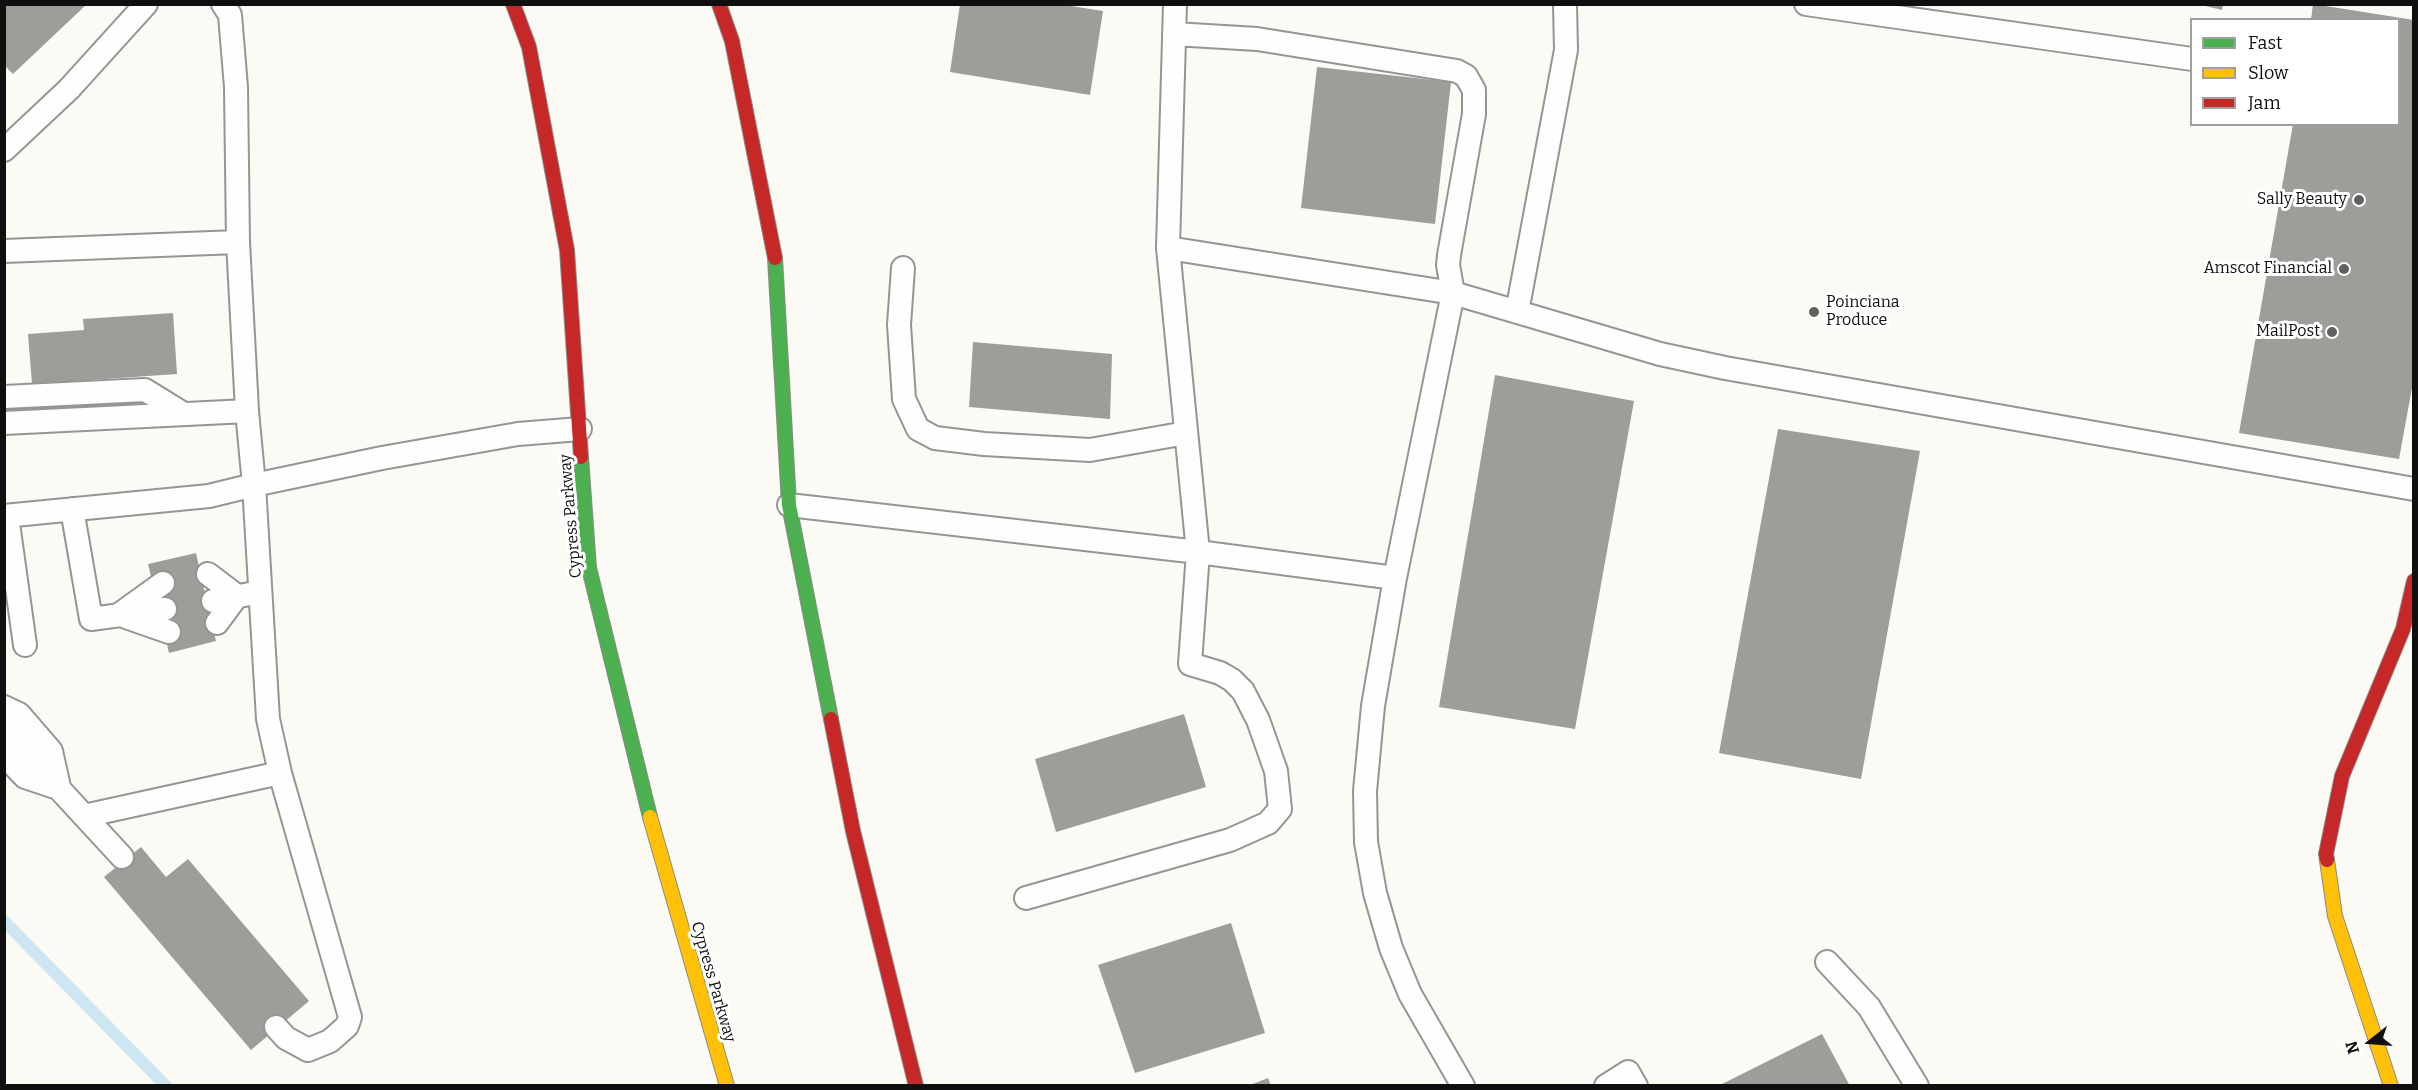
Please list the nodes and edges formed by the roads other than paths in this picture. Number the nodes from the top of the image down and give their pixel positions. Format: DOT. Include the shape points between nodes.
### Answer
graph roads {
  1 [pos="146,4"];
  2 [pos="223,4"];
  3 [pos="513,4"];
  4 [pos="719,4"];
  5 [pos="1174,4"];
  6 [pos="1565,4"];
  7 [pos="1806,4"];
  8 [pos="1174,34"];
  9 [pos="2190,59"];
  10 [pos="4,150"];
  11 [pos="238,242"];
  12 [pos="1168,248"];
  13 [pos="4,251"];
  14 [pos="903,268"];
  15 [pos="1453,294"];
  16 [pos="1517,312"];
  17 [pos="4,397"];
  18 [pos="247,411"];
  19 [pos="184,414"];
  20 [pos="4,423"];
  21 [pos="580,429"];
  22 [pos="1186,433"];
  23 [pos="254,485"];
  24 [pos="2414,489"];
  25 [pos="789,505"];
  26 [pos="72,509"];
  27 [pos="6,516"];
  28 [pos="1198,552"];
  29 [pos="208,574"];
  30 [pos="1395,578"];
  31 [pos="2414,581"];
  32 [pos="163,584"];
  33 [pos="260,592"];
  34 [pos="237,596"];
  35 [pos="215,612"];
  36 [pos="118,615"];
  37 [pos="167,620"];
  38 [pos="25,645"];
  39 [pos="4,707"];
  40 [pos="4,729"];
  41 [pos="4,755"];
  42 [pos="280,773"];
  43 [pos="59,788"];
  44 [pos="84,816"];
  45 [pos="122,857"];
  46 [pos="1026,898"];
  47 [pos="1827,962"];
  48 [pos="276,1027"];
  49 [pos="727,1086"];
  50 [pos="916,1086"];
  51 [pos="1463,1086"];
  52 [pos="1606,1086"];
  53 [pos="1636,1086"];
  54 [pos="1917,1086"];
  55 [pos="2391,1086"];
  1 -- 10 [label="lane" via="69,89"];
  2 -- 11 [label="lane" via="230,15 236,87"];
  3 -- 21 [label="main road, Cypress Parkway" via="529,47 567,250"];
  4 -- 25 [label="main road" via="732,41 777,267"];
  5 -- 8 [label="lane"];
  6 -- 16 [label="lane" via="1566,50"];
  7 -- 9 [label="lane"];
  8 -- 12 [label="lane"];
  8 -- 15 [label="lane" via="1257,39 1457,71 1466,76 1475,101 1449,255"];
  11 -- 13 [label="lane"];
  11 -- 18 [label="lane"];
  12 -- 15 [label="lane"];
  12 -- 22 [label="lane"];
  14 -- 22 [label="lane" via="899,325 904,399 918,429 935,438 984,444 1090,450"];
  15 -- 16 [label="lane"];
  15 -- 30 [label="lane"];
  16 -- 24 [label="lane" via="1660,354 1725,368"];
  17 -- 19 [label="lane" via="145,390"];
  18 -- 19 [label="lane"];
  18 -- 23 [label="lane"];
  19 -- 20 [label="lane"];
  21 -- 23 [label="lane" via="518,434"];
  21 -- 49 [label="main road, Cypress Parkway" via="589,568 660,858"];
  22 -- 28 [label="lane"];
  23 -- 26 [label="lane" via="209,496"];
  23 -- 33 [label="lane"];
  25 -- 28 [label="lane"];
  25 -- 50 [label="main road" via="853,831"];
  26 -- 27 [label="lane"];
  26 -- 36 [label="lane" via="91,619"];
  27 -- 38 [label="lane"];
  28 -- 30 [label="lane"];
  28 -- 46 [label="lane" via="1190,664 1220,673 1244,691 1276,771 1280,809 1268,823 1230,840"];
  29 -- 34 [label="lane"];
  30 -- 51 [label="lane" via="1372,718 1365,791 1366,842 1391,948 1410,994"];
  31 -- 55 [label="main road" via="2403,629 2343,776 2326,854 2335,916"];
  32 -- 36 [label="lane"];
  33 -- 34 [label="lane"];
  33 -- 42 [label="lane" via="268,719"];
  34 -- 35 [label="lane"];
  36 -- 37 [label="lane"];
  39 -- 43 [label="lane" via="19,714 51,751"];
  40 -- 43 [label="lane"];
  41 -- 43 [label="lane" via="25,777"];
  42 -- 44 [label="lane"];
  42 -- 48 [label="lane" via="350,1017 347,1026 330,1041 308,1050 286,1038"];
  43 -- 44 [label="lane"];
  44 -- 45 [label="lane"];
  47 -- 54 [label="lane" via="1869,1007"];
  52 -- 53 [label="lane" via="1628,1072"];
}
